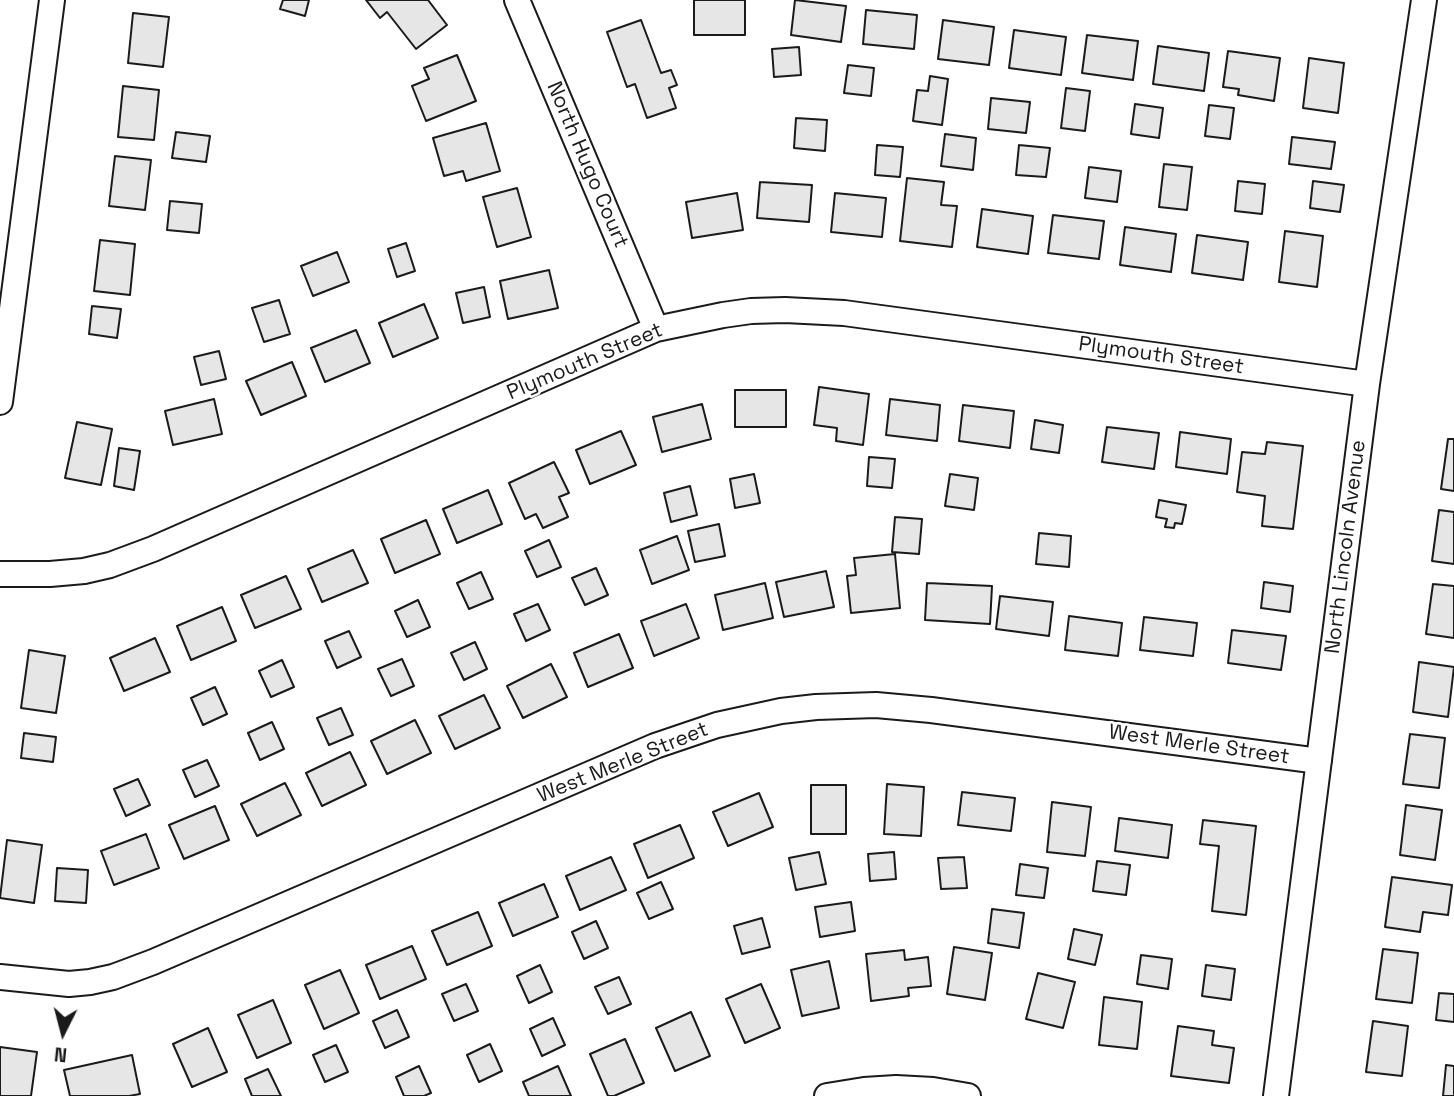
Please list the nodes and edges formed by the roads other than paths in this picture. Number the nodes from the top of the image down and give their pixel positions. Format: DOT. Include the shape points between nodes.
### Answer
graph roads {
  1 [pos="52,0"];
  2 [pos="517,0"];
  3 [pos="1424,0"];
  4 [pos="656,329"];
  5 [pos="1367,384"];
  6 [pos="0,402"];
  7 [pos="0,573"];
  8 [pos="1319,761"];
  9 [pos="0,977"];
  10 [pos="827,1096"];
  11 [pos="968,1096"];
  12 [pos="1276,1096"];
  1 -- 6 [label="street"];
  2 -- 4 [label="street, North Hugo Court"];
  3 -- 5 [label="street, North Lincoln Avenue"];
  4 -- 5 [label="street, Plymouth Street" via="751,311 844,313"];
  4 -- 7 [label="street, Plymouth Street" via="110,565 50,575"];
  5 -- 8 [label="street, North Lincoln Avenue"];
  8 -- 9 [label="street, West Merle Street" via="932,710 876,705 781,711 716,725 655,746 113,977 69,984"];
  8 -- 12 [label="street, North Lincoln Avenue"];
  10 -- 11 [label="street" via="896,1088"];
}
